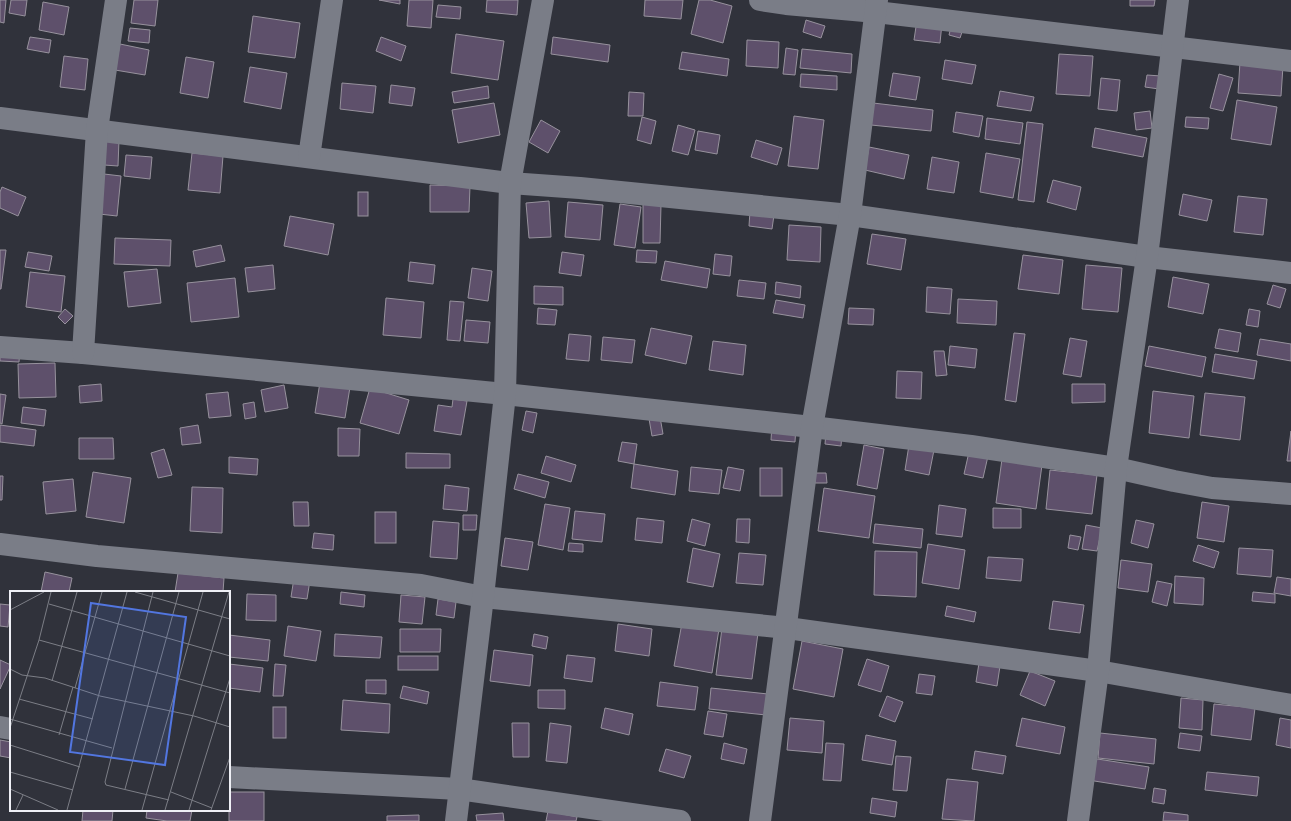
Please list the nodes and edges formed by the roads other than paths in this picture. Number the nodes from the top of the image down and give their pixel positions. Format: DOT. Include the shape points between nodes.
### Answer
graph roads {
  1 [pos="116,0"];
  2 [pos="332,0"];
  3 [pos="543,0"];
  4 [pos="760,0"];
  5 [pos="1178,0"];
  6 [pos="876,6"];
  7 [pos="1173,47"];
  8 [pos="1291,62"];
  9 [pos="0,118"];
  10 [pos="97,130"];
  11 [pos="309,157"];
  12 [pos="510,183"];
  13 [pos="850,215"];
  14 [pos="1147,257"];
  15 [pos="1291,273"];
  16 [pos="0,347"];
  17 [pos="83,354"];
  18 [pos="505,394"];
  19 [pos="812,427"];
  20 [pos="1116,468"];
  21 [pos="1291,494"];
  22 [pos="0,544"];
  23 [pos="483,597"];
  24 [pos="787,628"];
  25 [pos="1098,672"];
  26 [pos="1291,705"];
  27 [pos="0,727"];
  28 [pos="10,730"];
  29 [pos="230,777"];
  30 [pos="459,789"];
  31 [pos="456,821"];
  32 [pos="680,821"];
  33 [pos="760,821"];
  34 [pos="1078,821"];
  1 -- 10 [label="street"];
  2 -- 11 [label="street"];
  3 -- 12 [label="street"];
  4 -- 6 [label="street" via="786,4"];
  5 -- 7 [label="street"];
  6 -- 7 [label="street"];
  6 -- 13 [label="street"];
  7 -- 8 [label="street"];
  7 -- 14 [label="street"];
  9 -- 10 [label="street"];
  10 -- 11 [label="street"];
  10 -- 17 [label="street"];
  11 -- 12 [label="street"];
  12 -- 13 [label="street"];
  12 -- 18 [label="street"];
  13 -- 14 [label="street"];
  13 -- 19 [label="street"];
  14 -- 15 [label="street"];
  14 -- 20 [label="street"];
  16 -- 17 [label="street"];
  17 -- 18 [label="street"];
  18 -- 19 [label="street"];
  18 -- 23 [label="street"];
  19 -- 20 [label="street" via="971,446"];
  19 -- 24 [label="street"];
  20 -- 21 [label="street" via="1212,488"];
  20 -- 25 [label="street"];
  22 -- 23 [label="street" via="98,556 421,585"];
  23 -- 24 [label="street"];
  23 -- 30 [label="street"];
  24 -- 25 [label="street"];
  24 -- 33 [label="street"];
  25 -- 26 [label="street"];
  25 -- 34 [label="street"];
  27 -- 28 [label="street"];
  29 -- 30 [label="street"];
  30 -- 31 [label="street"];
  30 -- 32 [label="street"];
}
